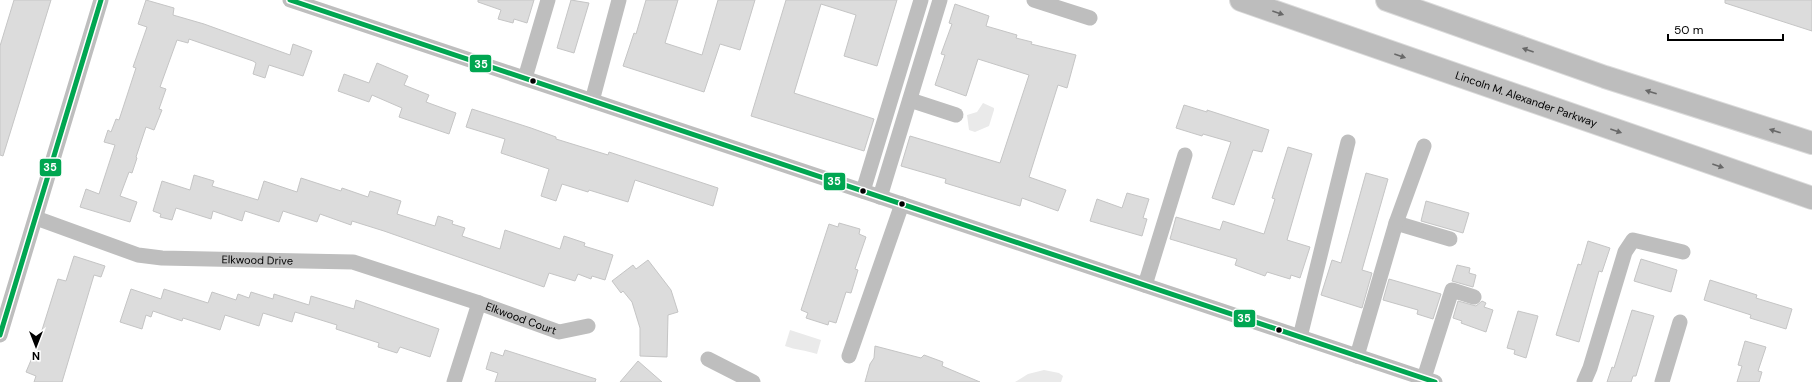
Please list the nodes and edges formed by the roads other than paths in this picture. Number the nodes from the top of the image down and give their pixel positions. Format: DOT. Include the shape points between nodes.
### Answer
graph roads {
  1 [pos="101,0"];
  2 [pos="548,0"];
  3 [pos="619,0"];
  4 [pos="921,0"];
  5 [pos="940,0"];
  6 [pos="1034,0"];
  7 [pos="1241,0"];
  8 [pos="1387,0"];
  9 [pos="300,2"];
  10 [pos="1090,18"];
  11 [pos="525,78"];
  12 [pos="910,100"];
  13 [pos="592,101"];
  14 [pos="956,115"];
  15 [pos="1348,142"];
  16 [pos="1812,143"];
  17 [pos="1424,146"];
  18 [pos="1185,155"];
  19 [pos="863,191"];
  20 [pos="880,197"];
  21 [pos="1812,198"];
  22 [pos="902,204"];
  23 [pos="36,218"];
  24 [pos="1396,223"];
  25 [pos="1450,239"];
  26 [pos="1683,252"];
  27 [pos="1145,285"];
  28 [pos="1474,297"];
  29 [pos="479,303"];
  30 [pos="1680,322"];
  31 [pos="588,326"];
  32 [pos="0,335"];
  33 [pos="1300,337"];
  34 [pos="849,356"];
  35 [pos="1357,356"];
  36 [pos="708,359"];
  37 [pos="744,380"];
  38 [pos="1430,380"];
  39 [pos="454,382"];
  40 [pos="1584,382"];
  41 [pos="1662,382"];
  1 -- 23 [label="street"];
  2 -- 11 [label="street"];
  3 -- 13 [label="street"];
  4 -- 19 [label="street"];
  5 -- 12 [label="street"];
  6 -- 10 [label="street"];
  7 -- 21 [label="highway, Lincoln M. Alexander Parkway, one-way"];
  16 -- 8 [label="highway, one-way" via="1605,77"];
  9 -- 11 [label="street"];
  11 -- 13 [label="street"];
  12 -- 14 [label="street"];
  12 -- 20 [label="street"];
  13 -- 19 [label="street"];
  15 -- 33 [label="street"];
  17 -- 24 [label="street"];
  18 -- 27 [label="street"];
  19 -- 20 [label="street"];
  20 -- 22 [label="street"];
  22 -- 27 [label="street"];
  22 -- 34 [label="street"];
  23 -- 29 [label="street, Elkwood Drive" via="138,255 162,258 353,262"];
  23 -- 32 [label="street"];
  24 -- 25 [label="street"];
  24 -- 35 [label="street"];
  26 -- 40 [label="street" via="1633,240 1626,252"];
  27 -- 33 [label="street"];
  28 -- 38 [label="street" via="1452,290"];
  29 -- 31 [label="street, Elkwood Court" via="559,332"];
  29 -- 39 [label="street"];
  30 -- 41 [label="street"];
  33 -- 35 [label="street"];
  35 -- 38 [label="street"];
  36 -- 37 [label="street"];
}
